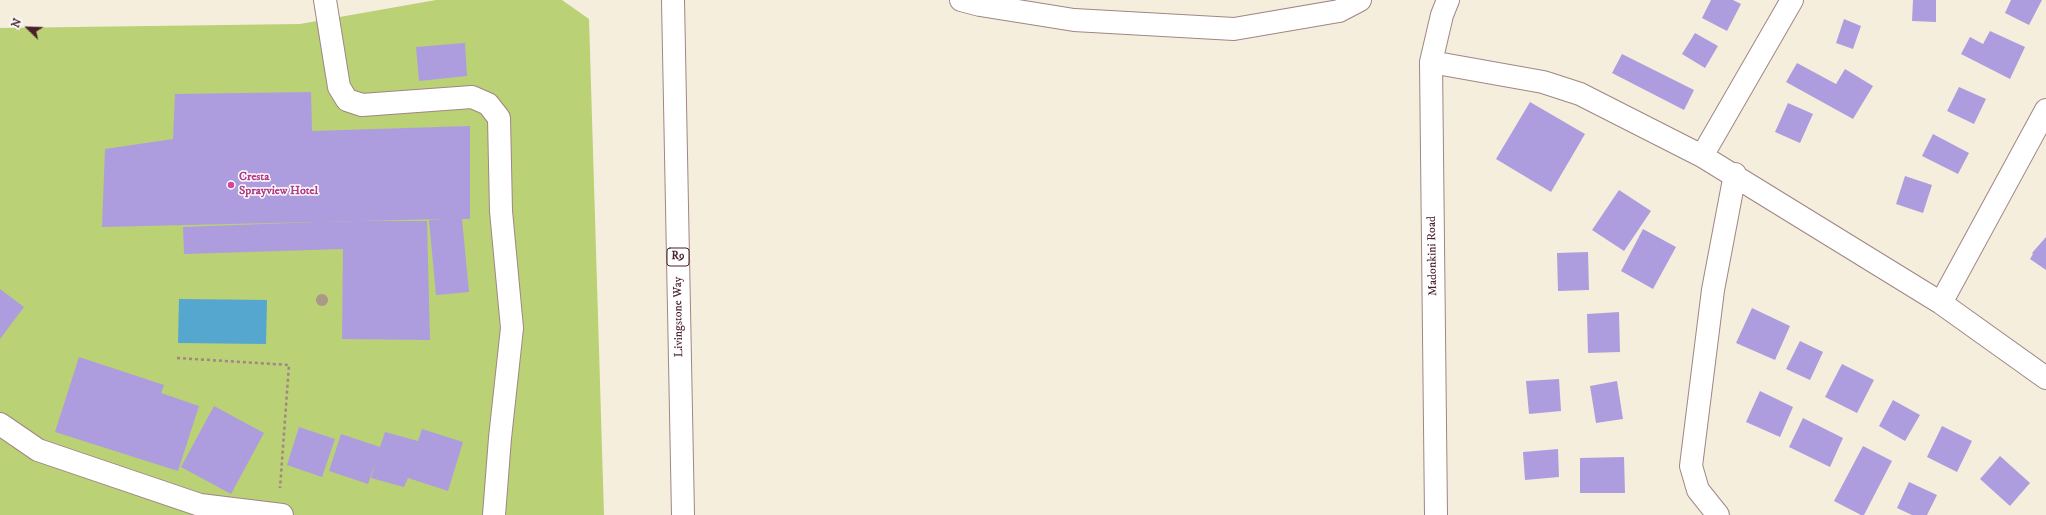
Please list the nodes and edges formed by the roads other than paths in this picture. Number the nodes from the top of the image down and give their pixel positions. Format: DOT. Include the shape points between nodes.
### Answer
graph roads {
  1 [pos="325,0"];
  2 [pos="673,0"];
  3 [pos="961,0"];
  4 [pos="1360,0"];
  5 [pos="1448,0"];
  6 [pos="1792,0"];
  7 [pos="1431,62"];
  8 [pos="2046,110"];
  9 [pos="1702,156"];
  10 [pos="1735,174"];
  11 [pos="1941,303"];
  12 [pos="2046,378"];
  13 [pos="0,424"];
  14 [pos="278,514"];
  15 [pos="282,515"];
  16 [pos="494,515"];
  17 [pos="683,515"];
  18 [pos="1436,515"];
  19 [pos="1718,515"];
  1 -- 16 [label="main road" via="340,87 347,100 362,105 472,97 488,104 499,118 501,211 512,328"];
  2 -- 17 [label="main road, Livingstone Way / R9"];
  3 -- 4 [label="main road" via="980,6 1074,20 1234,29 1339,11"];
  5 -- 7 [label="main road, Madonkini Road"];
  6 -- 9 [label="main road"];
  7 -- 9 [label="main road" via="1543,82 1580,94"];
  7 -- 18 [label="main road, Madonkini Road"];
  8 -- 11 [label="main road"];
  9 -- 10 [label="main road"];
  10 -- 11 [label="main road"];
  10 -- 19 [label="main road" via="1713,290 1691,466 1698,490"];
  11 -- 12 [label="main road"];
  13 -- 14 [label="main road" via="38,450 200,505"];
  14 -- 15 [label="main road"];
}
